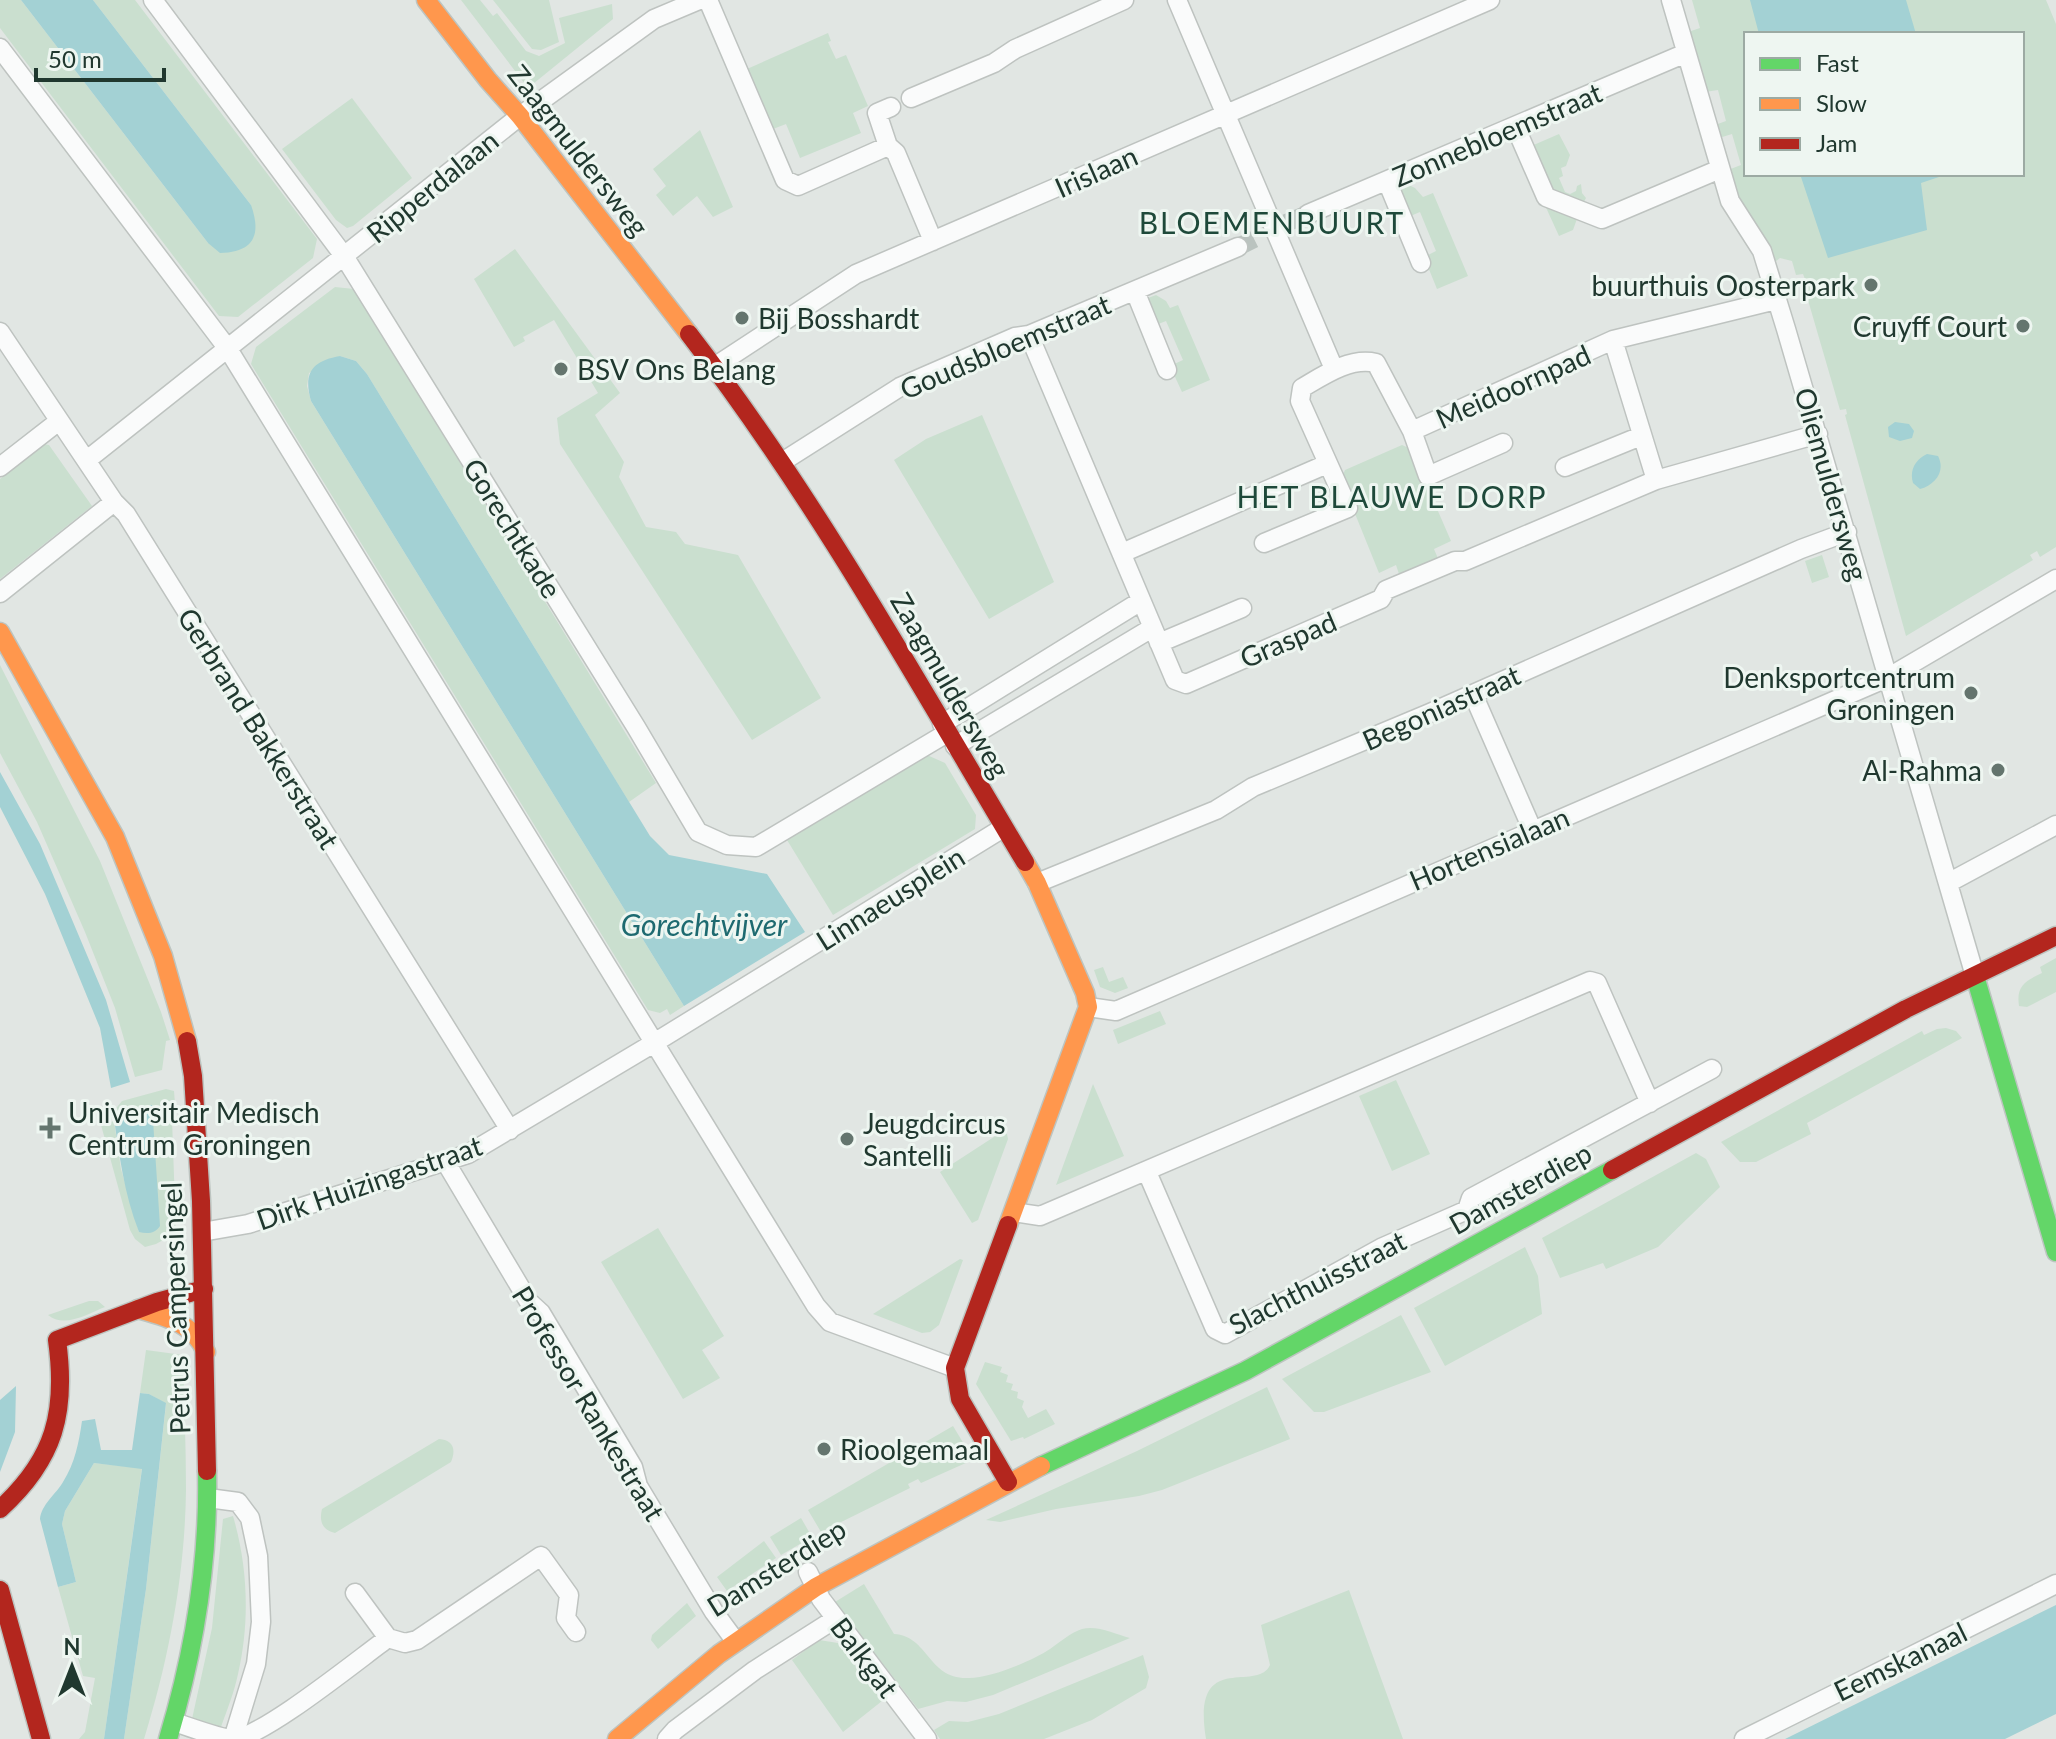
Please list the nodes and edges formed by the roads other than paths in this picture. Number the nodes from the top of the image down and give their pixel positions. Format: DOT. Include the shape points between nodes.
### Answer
graph roads {
  1 [pos="153,0"];
  2 [pos="426,0"];
  3 [pos="699,0"];
  4 [pos="708,0"];
  5 [pos="1177,0"];
  6 [pos="1490,0"];
  7 [pos="1671,0"];
  8 [pos="1119,1"];
  9 [pos="0,48"];
  10 [pos="1686,53"];
  11 [pos="911,98"];
  12 [pos="884,110"];
  13 [pos="520,116"];
  14 [pos="1225,116"];
  15 [pos="1515,126"];
  16 [pos="888,146"];
  17 [pos="1720,169"];
  18 [pos="1387,181"];
  19 [pos="1308,214"];
  20 [pos="933,241"];
  21 [pos="1238,247"];
  22 [pos="344,256"];
  23 [pos="1421,263"];
  24 [pos="1135,291"];
  25 [pos="1776,300"];
  26 [pos="0,332"];
  27 [pos="1029,335"];
  28 [pos="1613,340"];
  29 [pos="228,349"];
  30 [pos="714,367"];
  31 [pos="1334,369"];
  32 [pos="1167,370"];
  33 [pos="59,421"];
  34 [pos="1412,431"];
  35 [pos="1818,434"];
  36 [pos="1641,436"];
  37 [pos="1503,443"];
  38 [pos="87,460"];
  39 [pos="782,462"];
  40 [pos="1327,464"];
  41 [pos="0,467"];
  42 [pos="1565,467"];
  43 [pos="1656,480"];
  44 [pos="114,502"];
  45 [pos="1847,532"];
  46 [pos="1264,543"];
  47 [pos="1122,553"];
  48 [pos="2056,579"];
  49 [pos="0,593"];
  50 [pos="1141,601"];
  51 [pos="1242,608"];
  52 [pos="0,632"];
  53 [pos="1156,636"];
  54 [pos="1889,677"];
  55 [pos="1473,694"];
  56 [pos="948,734"];
  57 [pos="2056,825"];
  58 [pos="1003,828"];
  59 [pos="1532,829"];
  60 [pos="1037,883"];
  61 [pos="1948,883"];
  62 [pos="2056,936"];
  63 [pos="1975,976"];
  64 [pos="1088,1007"];
  65 [pos="654,1043"];
  66 [pos="1712,1069"];
  67 [pos="1650,1103"];
  68 [pos="510,1130"];
  69 [pos="445,1161"];
  70 [pos="1147,1172"];
  71 [pos="1014,1212"];
  72 [pos="202,1232"];
  73 [pos="2056,1252"];
  74 [pos="204,1289"];
  75 [pos="138,1309"];
  76 [pos="206,1352"];
  77 [pos="955,1368"];
  78 [pos="1008,1482"];
  79 [pos="208,1498"];
  80 [pos="0,1509"];
  81 [pos="812,1580"];
  82 [pos="2056,1584"];
  83 [pos="0,1590"];
  84 [pos="355,1593"];
  85 [pos="835,1619"];
  86 [pos="576,1632"];
  87 [pos="732,1635"];
  88 [pos="388,1638"];
  89 [pos="171,1731"];
  90 [pos="41,1739"];
  91 [pos="233,1739"];
  92 [pos="599,1739"];
  93 [pos="617,1739"];
  94 [pos="667,1739"];
  95 [pos="927,1739"];
  96 [pos="1744,1739"];
  1 -- 22 [label="street, Gorechtkade"];
  2 -- 13 [label="main road, Zaagmuldersweg"];
  3 -- 13 [label="street, Ripperdalaan" via="654,19"];
  4 -- 16 [label="street" via="785,180 798,186"];
  5 -- 14 [label="street"];
  6 -- 14 [label="street, Irislaan"];
  7 -- 10 [label="street, Oliemuldersweg"];
  8 -- 11 [label="street"];
  9 -- 29 [label="street"];
  10 -- 15 [label="street, Zonnebloemstraat"];
  10 -- 17 [label="street, Oliemuldersweg"];
  12 -- 16 [label="street"];
  13 -- 22 [label="street, Ripperdalaan"];
  13 -- 30 [label="main road, Zaagmuldersweg"];
  14 -- 20 [label="street, Irislaan"];
  14 -- 31 [label="street"];
  15 -- 17 [label="street" via="1546,197 1602,219"];
  15 -- 18 [label="street, Zonnebloemstraat"];
  16 -- 20 [label="street" via="896,153"];
  17 -- 25 [label="street, Oliemuldersweg" via="1730,201 1762,251"];
  18 -- 19 [label="street, Zonnebloemstraat"];
  18 -- 23 [label="street"];
  20 -- 30 [label="street, Irislaan" via="856,274"];
  21 -- 24 [label="street, Goudsbloemstraat"];
  22 -- 29 [label="street, Ripperdalaan"];
  22 -- 56 [label="street, Gorechtkade" via="698,832 727,845 756,847"];
  24 -- 27 [label="street, Goudsbloemstraat"];
  24 -- 32 [label="street"];
  25 -- 28 [label="street, Meidoornpad"];
  25 -- 35 [label="street, Oliemuldersweg"];
  26 -- 33 [label="street, Gerbrand Bakkerstraat"];
  27 -- 39 [label="street, Goudsbloemstraat" via="900,387"];
  27 -- 47 [label="street"];
  28 -- 34 [label="street, Meidoornpad"];
  28 -- 36 [label="street"];
  29 -- 38 [label="street"];
  29 -- 65 [label="street"];
  30 -- 39 [label="main road, Zaagmuldersweg"];
  31 -- 34 [label="street" via="1364,360 1376,363"];
  31 -- 40 [label="street" via="1302,388 1300,401"];
  33 -- 38 [label="street, Gerbrand Bakkerstraat"];
  33 -- 41 [label="street"];
  34 -- 37 [label="street" via="1428,476"];
  35 -- 43 [label="street"];
  35 -- 45 [label="street, Oliemuldersweg"];
  36 -- 42 [label="street"];
  36 -- 43 [label="street"];
  38 -- 44 [label="street, Gerbrand Bakkerstraat"];
  39 -- 56 [label="main road, Zaagmuldersweg"];
  40 -- 46 [label="street" via="1348,508"];
  40 -- 47 [label="street"];
  43 -- 53 [label="street, Graspad" via="1386,590 1381,599 1186,684 1175,680"];
  44 -- 49 [label="street"];
  44 -- 68 [label="street, Gerbrand Bakkerstraat"];
  45 -- 54 [label="street, Oliemuldersweg"];
  45 -- 55 [label="street, Begoniastraat"];
  47 -- 50 [label="street"];
  48 -- 54 [label="street, Hortensialaan"];
  50 -- 53 [label="street"];
  50 -- 56 [label="street"];
  51 -- 53 [label="street"];
  52 -- 72 [label="main road, Petrus Campersingel" via="115,837 163,956 193,1076"];
  53 -- 56 [label="street"];
  54 -- 59 [label="street, Hortensialaan"];
  54 -- 61 [label="street, Oliemuldersweg"];
  55 -- 59 [label="street"];
  55 -- 60 [label="street, Begoniastraat" via="1253,787 1216,810"];
  56 -- 58 [label="main road, Zaagmuldersweg"];
  57 -- 61 [label="street"];
  58 -- 60 [label="main road, Zaagmuldersweg"];
  58 -- 65 [label="street, Linnaeusplein"];
  59 -- 64 [label="street, Hortensialaan" via="1116,1011"];
  60 -- 64 [label="main road, Zaagmuldersweg"];
  61 -- 63 [label="street, Oliemuldersweg"];
  62 -- 63 [label="main road, Damsterdiep"];
  63 -- 73 [label="main road"];
  63 -- 78 [label="main road, Damsterdiep" via="1892,1016 1245,1371"];
  64 -- 71 [label="main road"];
  65 -- 68 [label="street, Dirk Huizingastraat"];
  65 -- 77 [label="street" via="830,1322"];
  66 -- 67 [label="street, Slachthuisstraat"];
  67 -- 70 [label="street" via="1597,983 1590,981"];
  67 -- 70 [label="street, Slachthuisstraat" via="1471,1198 1467,1210 1383,1247 1225,1334 1215,1329"];
  68 -- 69 [label="street, Dirk Huizingastraat"];
  69 -- 72 [label="street, Dirk Huizingastraat" via="248,1224"];
  69 -- 87 [label="street, Professor Rankestraat"];
  70 -- 71 [label="street" via="1040,1216"];
  71 -- 77 [label="main road"];
  72 -- 74 [label="main road, Petrus Campersingel"];
  74 -- 75 [label="main road"];
  74 -- 76 [label="main road, Petrus Campersingel"];
  75 -- 76 [label="main road" via="185,1324"];
  75 -- 80 [label="main road" via="57,1340 62,1392 56,1429 32,1477"];
  76 -- 79 [label="main road, Petrus Campersingel"];
  77 -- 78 [label="main road" via="960,1399"];
  78 -- 81 [label="main road, Damsterdiep" via="925,1512"];
  79 -- 89 [label="main road, Petrus Campersingel" via="198,1611"];
  79 -- 91 [label="street" via="238,1502 250,1518 259,1566 256,1664"];
  81 -- 85 [label="street, Balkgat"];
  81 -- 87 [label="main road, Damsterdiep"];
  82 -- 96 [label="street, Eemskanaal"];
  83 -- 90 [label="main road"];
  84 -- 88 [label="street"];
  85 -- 94 [label="street" via="755,1670"];
  85 -- 95 [label="street, Balkgat"];
  86 -- 88 [label="street" via="566,1618 569,1595 541,1556 417,1640"];
  87 -- 92 [label="main road, Damsterdiep"];
  87 -- 93 [label="main road, Damsterdiep"];
  88 -- 91 [label="street" via="275,1720"];
  89 -- 91 [label="street, Petrus Campersingel"];
}
